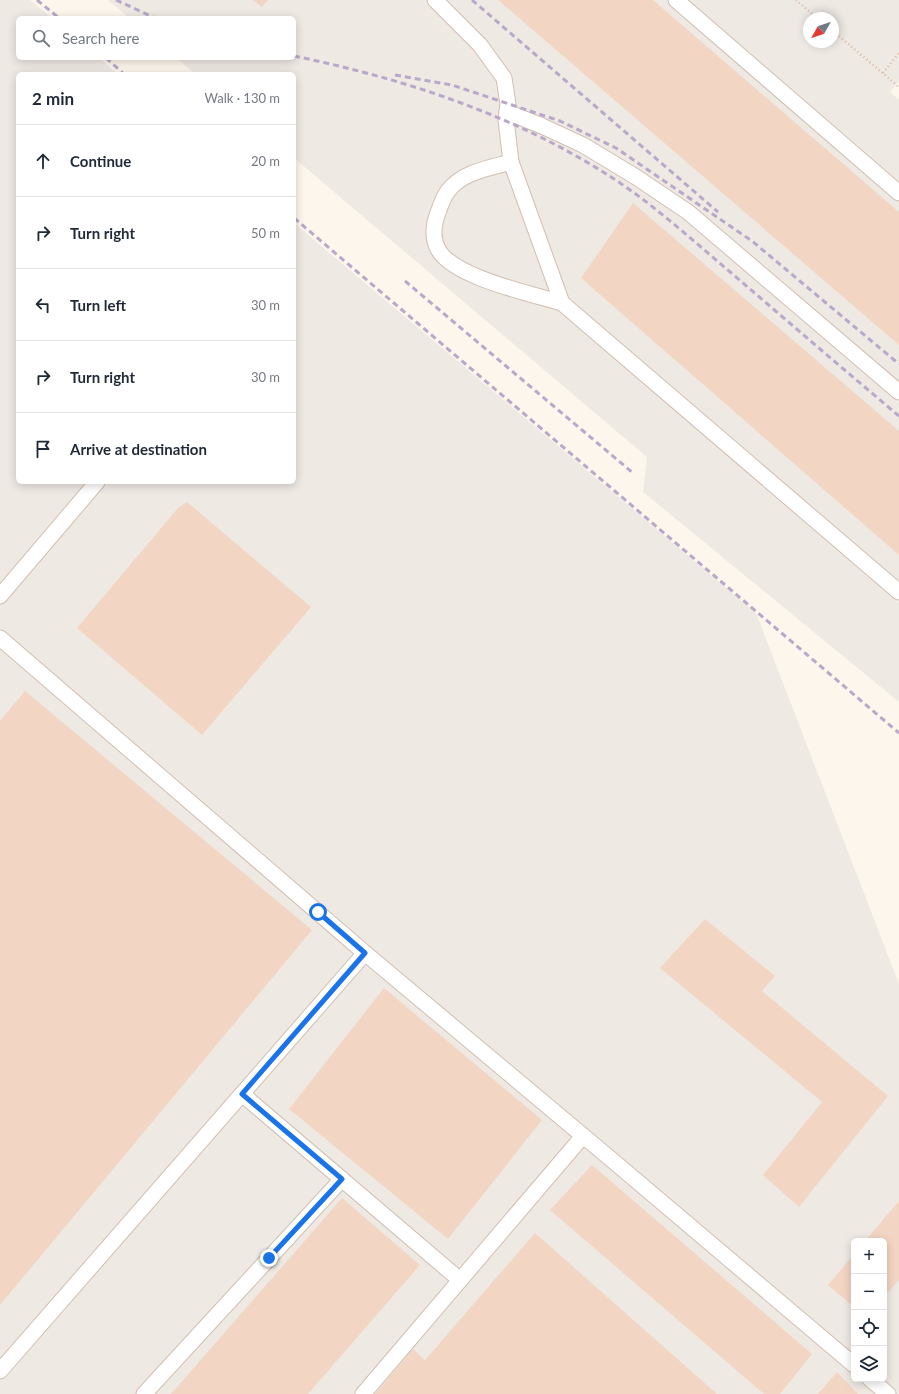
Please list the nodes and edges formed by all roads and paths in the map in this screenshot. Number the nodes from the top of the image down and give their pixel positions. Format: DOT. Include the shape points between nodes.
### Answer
graph roads {
  1 [pos="435,0"];
  2 [pos="796,0"];
  3 [pos="682,2"];
  4 [pos="810,12"];
  5 [pos="839,36"];
  6 [pos="899,53"];
  7 [pos="883,73"];
  8 [pos="899,86"];
  9 [pos="507,112"];
  10 [pos="511,162"];
  11 [pos="899,193"];
  12 [pos="562,303"];
  13 [pos="899,392"];
  14 [pos="94,484"];
  15 [pos="899,592"];
  16 [pos="0,596"];
  17 [pos="0,638"];
  18 [pos="365,953"];
  19 [pos="242,1094"];
  20 [pos="583,1136"];
  21 [pos="342,1179"];
  22 [pos="460,1280"];
  23 [pos="851,1362"];
  24 [pos="0,1371"];
  25 [pos="874,1382"];
  26 [pos="144,1394"];
  27 [pos="362,1394"];
  28 [pos="888,1394"];
  1 -- 9 [label="lane" via="480,45 504,78"];
  2 -- 4 [label="path"];
  3 -- 11 [label="lane"];
  5 -- 7 [label="path"];
  6 -- 7 [label="path"];
  7 -- 8 [label="path"];
  9 -- 10 [label="lane"];
  9 -- 13 [label="lane" via="583,145 688,212"];
  10 -- 12 [label="lane"];
  10 -- 12 [label="lane" via="472,173 458,180 447,191 435,218 433,233 438,249 448,261 462,270 488,281"];
  12 -- 15 [label="lane"];
  14 -- 16 [label="lane"];
  17 -- 18 [label="lane"];
  18 -- 19 [label="lane"];
  18 -- 20 [label="lane"];
  19 -- 21 [label="lane"];
  19 -- 24 [label="lane"];
  20 -- 22 [label="lane"];
  20 -- 23 [label="lane"];
  21 -- 22 [label="lane"];
  21 -- 26 [label="lane"];
  22 -- 27 [label="lane"];
  25 -- 28 [label="lane"];
}
